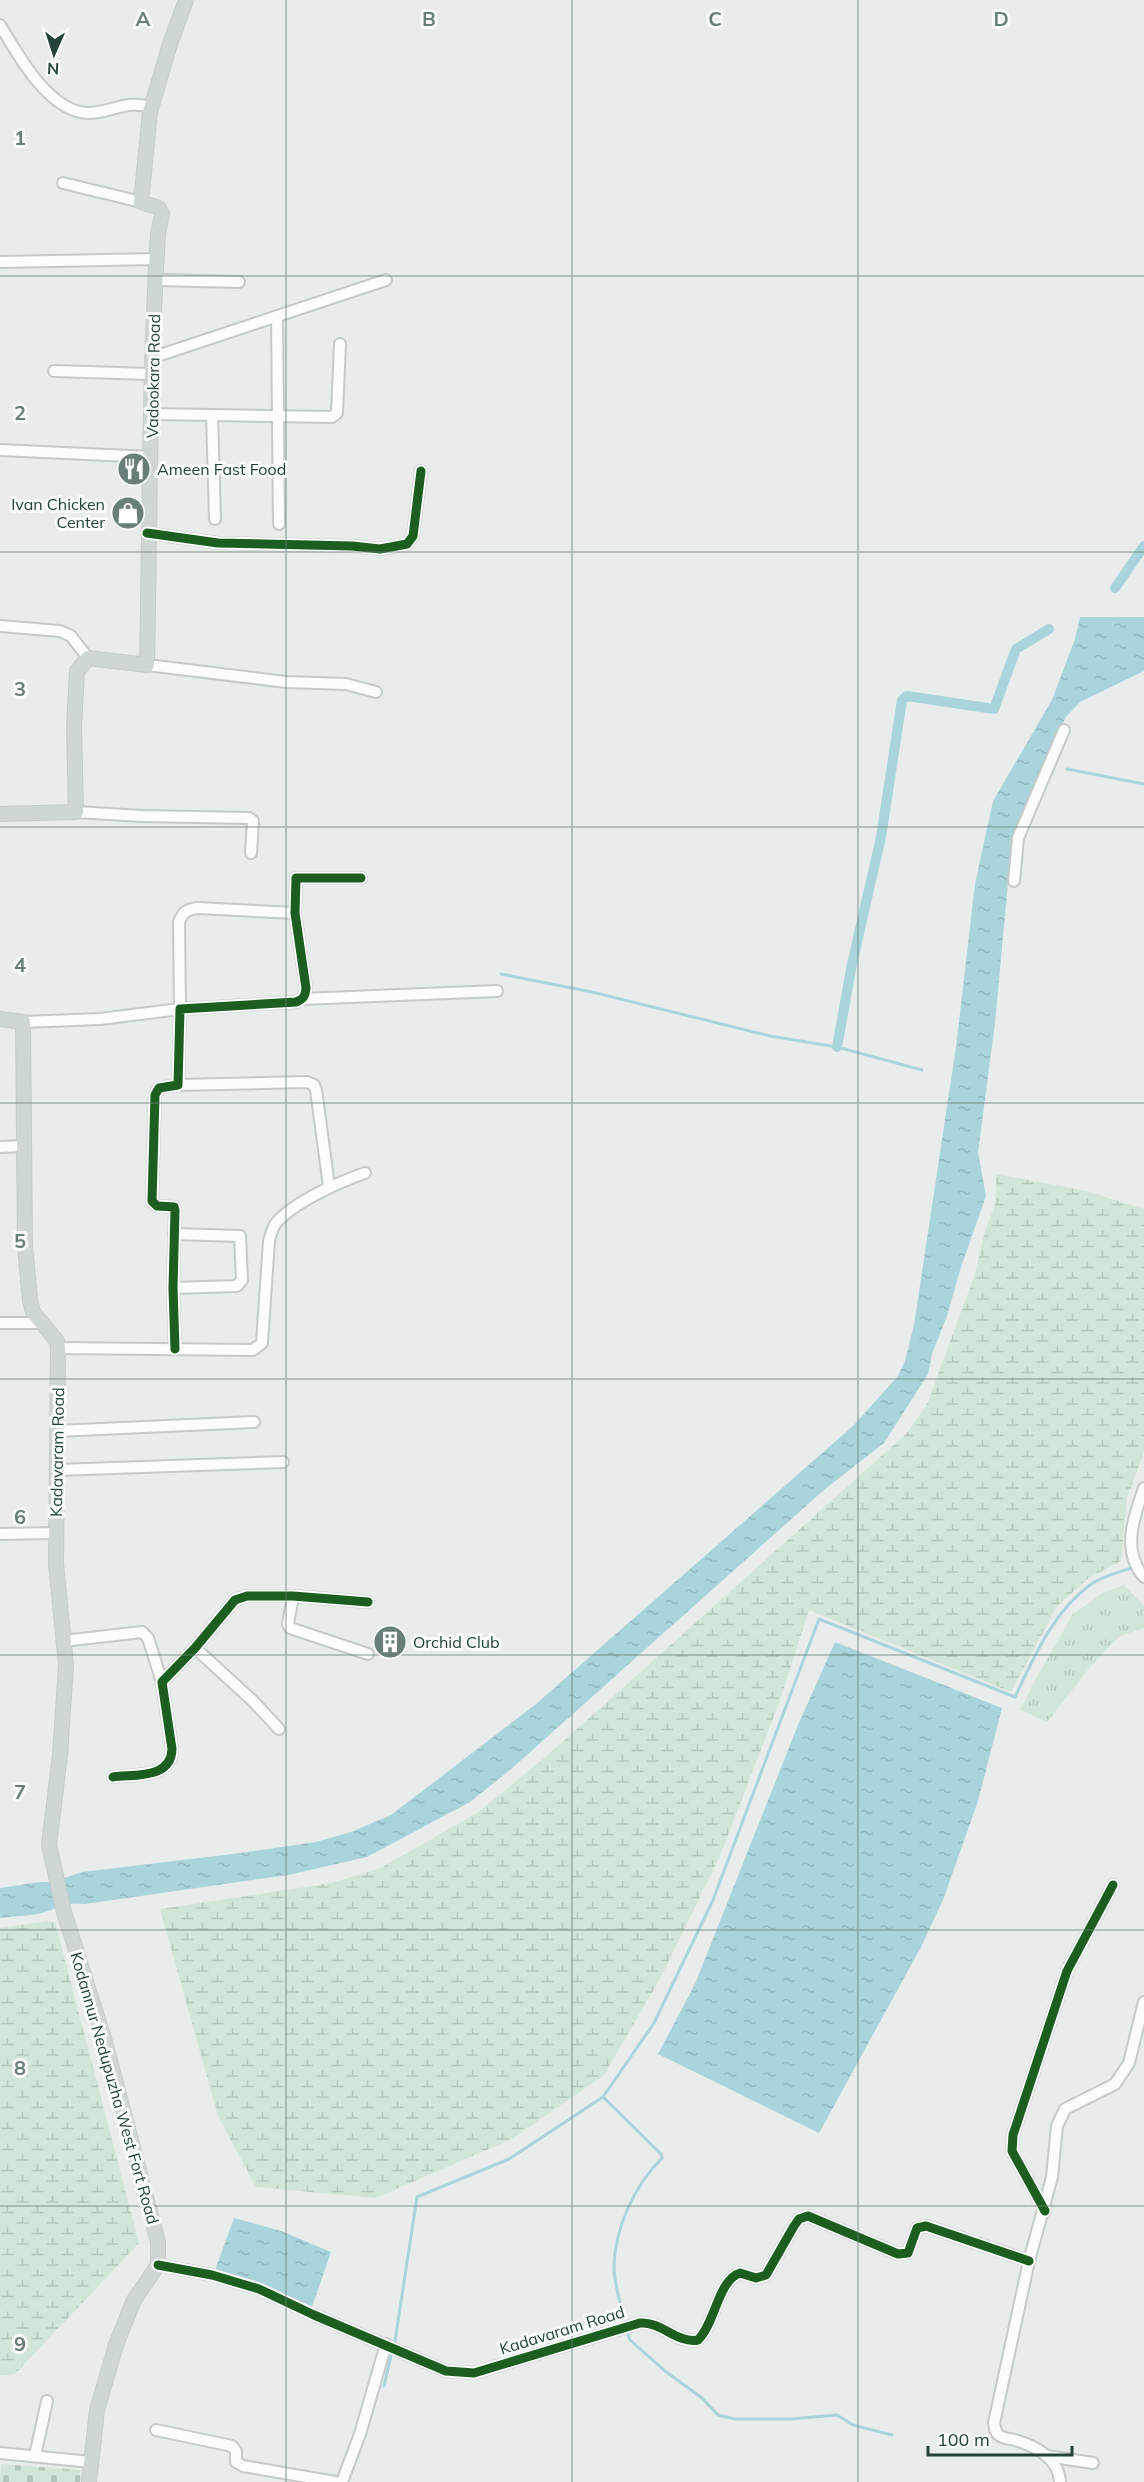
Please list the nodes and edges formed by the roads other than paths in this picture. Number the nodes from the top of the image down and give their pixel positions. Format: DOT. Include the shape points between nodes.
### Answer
graph roads {
  1 [pos="186,0"];
  2 [pos="0,25"];
  3 [pos="152,106"];
  4 [pos="63,183"];
  5 [pos="141,202"];
  6 [pos="157,259"];
  7 [pos="0,262"];
  8 [pos="157,280"];
  9 [pos="386,280"];
  10 [pos="239,282"];
  11 [pos="277,316"];
  12 [pos="340,344"];
  13 [pos="151,358"];
  14 [pos="54,371"];
  15 [pos="151,374"];
  16 [pos="152,414"];
  17 [pos="212,415"];
  18 [pos="279,416"];
  19 [pos="0,450"];
  20 [pos="151,457"];
  21 [pos="421,471"];
  22 [pos="215,519"];
  23 [pos="279,524"];
  24 [pos="147,533"];
  25 [pos="0,626"];
  26 [pos="88,658"];
  27 [pos="147,665"];
  28 [pos="376,692"];
  29 [pos="1064,730"];
  30 [pos="76,812"];
  31 [pos="0,814"];
  32 [pos="250,853"];
  33 [pos="362,878"];
  34 [pos="1014,881"];
  35 [pos="295,913"];
  36 [pos="497,991"];
  37 [pos="302,999"];
  38 [pos="180,1009"];
  39 [pos="0,1019"];
  40 [pos="23,1022"];
  41 [pos="178,1086"];
  42 [pos="22,1146"];
  43 [pos="0,1147"];
  44 [pos="365,1173"];
  45 [pos="329,1186"];
  46 [pos="174,1234"];
  47 [pos="173,1288"];
  48 [pos="0,1323"];
  49 [pos="39,1323"];
  50 [pos="58,1348"];
  51 [pos="176,1349"];
  52 [pos="254,1422"];
  53 [pos="57,1431"];
  54 [pos="282,1462"];
  55 [pos="57,1470"];
  56 [pos="1144,1488"];
  57 [pos="56,1533"];
  58 [pos="0,1534"];
  59 [pos="1142,1573"];
  60 [pos="293,1596"];
  61 [pos="368,1602"];
  62 [pos="63,1641"];
  63 [pos="195,1648"];
  64 [pos="368,1654"];
  65 [pos="162,1682"];
  66 [pos="279,1729"];
  67 [pos="113,1778"];
  68 [pos="1113,1885"];
  69 [pos="64,1912"];
  70 [pos="1144,2002"];
  71 [pos="1045,2211"];
  72 [pos="1029,2261"];
  73 [pos="158,2265"];
  74 [pos="386,2344"];
  75 [pos="47,2401"];
  76 [pos="156,2430"];
  77 [pos="0,2453"];
  78 [pos="34,2456"];
  79 [pos="1047,2456"];
  80 [pos="91,2462"];
  81 [pos="1093,2463"];
  82 [pos="89,2482"];
  83 [pos="335,2482"];
  84 [pos="342,2482"];
  85 [pos="1060,2482"];
  1 -- 3 [label="main road"];
  2 -- 3 [label="street" via="37,79 69,109 88,113 129,105"];
  3 -- 5 [label="main road"];
  4 -- 5 [label="street"];
  5 -- 6 [label="main road, Vadookara Road" via="159,208 162,214"];
  6 -- 7 [label="street"];
  6 -- 8 [label="main road, Vadookara Road"];
  8 -- 10 [label="street"];
  8 -- 13 [label="main road, Vadookara Road"];
  9 -- 11 [label="street"];
  11 -- 13 [label="street"];
  11 -- 18 [label="street"];
  12 -- 18 [label="street" via="335,416"];
  13 -- 15 [label="main road, Vadookara Road"];
  14 -- 15 [label="street"];
  15 -- 16 [label="main road, Vadookara Road"];
  16 -- 17 [label="street"];
  16 -- 20 [label="main road, Vadookara Road"];
  17 -- 18 [label="street"];
  17 -- 22 [label="street"];
  18 -- 23 [label="street"];
  19 -- 20 [label="street"];
  20 -- 24 [label="main road, Vadookara Road"];
  21 -- 24 [label="street" via="413,536 407,544 380,549 218,543"];
  24 -- 27 [label="main road, Vadookara Road"];
  25 -- 26 [label="street" via="60,631 71,636"];
  26 -- 27 [label="main road"];
  26 -- 30 [label="main road" via="77,670"];
  27 -- 28 [label="street" via="286,682 346,684"];
  29 -- 34 [label="street" via="1018,838"];
  30 -- 31 [label="main road"];
  30 -- 32 [label="street" via="249,818 253,821"];
  33 -- 35 [label="street" via="299,877 295,882"];
  35 -- 37 [label="street" via="306,988"];
  35 -- 38 [label="street" via="198,908 182,914"];
  36 -- 37 [label="street"];
  37 -- 38 [label="street"];
  38 -- 40 [label="street" via="100,1019"];
  38 -- 41 [label="street"];
  39 -- 40 [label="main road"];
  40 -- 42 [label="main road"];
  41 -- 45 [label="street" via="311,1083 316,1090"];
  41 -- 46 [label="street" via="159,1088 155,1095 152,1201 157,1206 174,1207"];
  42 -- 43 [label="street"];
  42 -- 49 [label="main road" via="30,1301"];
  44 -- 45 [label="street"];
  45 -- 51 [label="street" via="272,1228 262,1343 253,1350"];
  46 -- 47 [label="street"];
  46 -- 47 [label="street" via="240,1236 242,1280 237,1286"];
  47 -- 51 [label="street"];
  48 -- 49 [label="street"];
  49 -- 50 [label="main road" via="57,1341"];
  50 -- 51 [label="street"];
  50 -- 53 [label="main road, Kadavaram Road"];
  52 -- 53 [label="street"];
  53 -- 55 [label="main road, Kadavaram Road"];
  54 -- 55 [label="street"];
  55 -- 57 [label="main road, Kadavaram Road"];
  56 -- 59 [label="street" via="1132,1525 1131,1544"];
  57 -- 58 [label="street"];
  57 -- 62 [label="main road, Kadavaram Road"];
  60 -- 61 [label="street"];
  60 -- 63 [label="street" via="247,1596 235,1600"];
  60 -- 64 [label="street" via="290,1628"];
  62 -- 65 [label="street" via="142,1632 148,1638"];
  62 -- 69 [label="main road, Kadavaram Road" via="66,1665 60,1755 49,1845"];
  63 -- 65 [label="street"];
  63 -- 66 [label="street"];
  65 -- 67 [label="street" via="171,1759 159,1771"];
  68 -- 71 [label="street" via="1067,1971 1013,2135 1012,2151"];
  69 -- 73 [label="main road, Kodannur Nedupuzha West Fort Road" via="105,2042 158,2242"];
  70 -- 71 [label="street" via="1129,2063 1115,2084 1065,2109 1057,2126"];
  71 -- 72 [label="street"];
  72 -- 74 [label="street, Kadavaram Road" via="926,2226 917,2228 908,2253 898,2254 808,2216 794,2226 766,2275 756,2278 740,2273 731,2277 709,2326 698,2340 686,2340 653,2324 627,2326 474,2373 446,2371"];
  72 -- 79 [label="street" via="994,2423 999,2436 1020,2441"];
  73 -- 74 [label="street, Kadavaram Road" via="259,2289"];
  73 -- 80 [label="main road" via="134,2300 116,2345 97,2410"];
  74 -- 84 [label="street"];
  75 -- 78 [label="street"];
  76 -- 83 [label="street" via="232,2446 236,2462 243,2466"];
  77 -- 78 [label="street"];
  78 -- 80 [label="street"];
  79 -- 81 [label="street"];
  79 -- 85 [label="street" via="1055,2464"];
  80 -- 82 [label="main road"];
}
